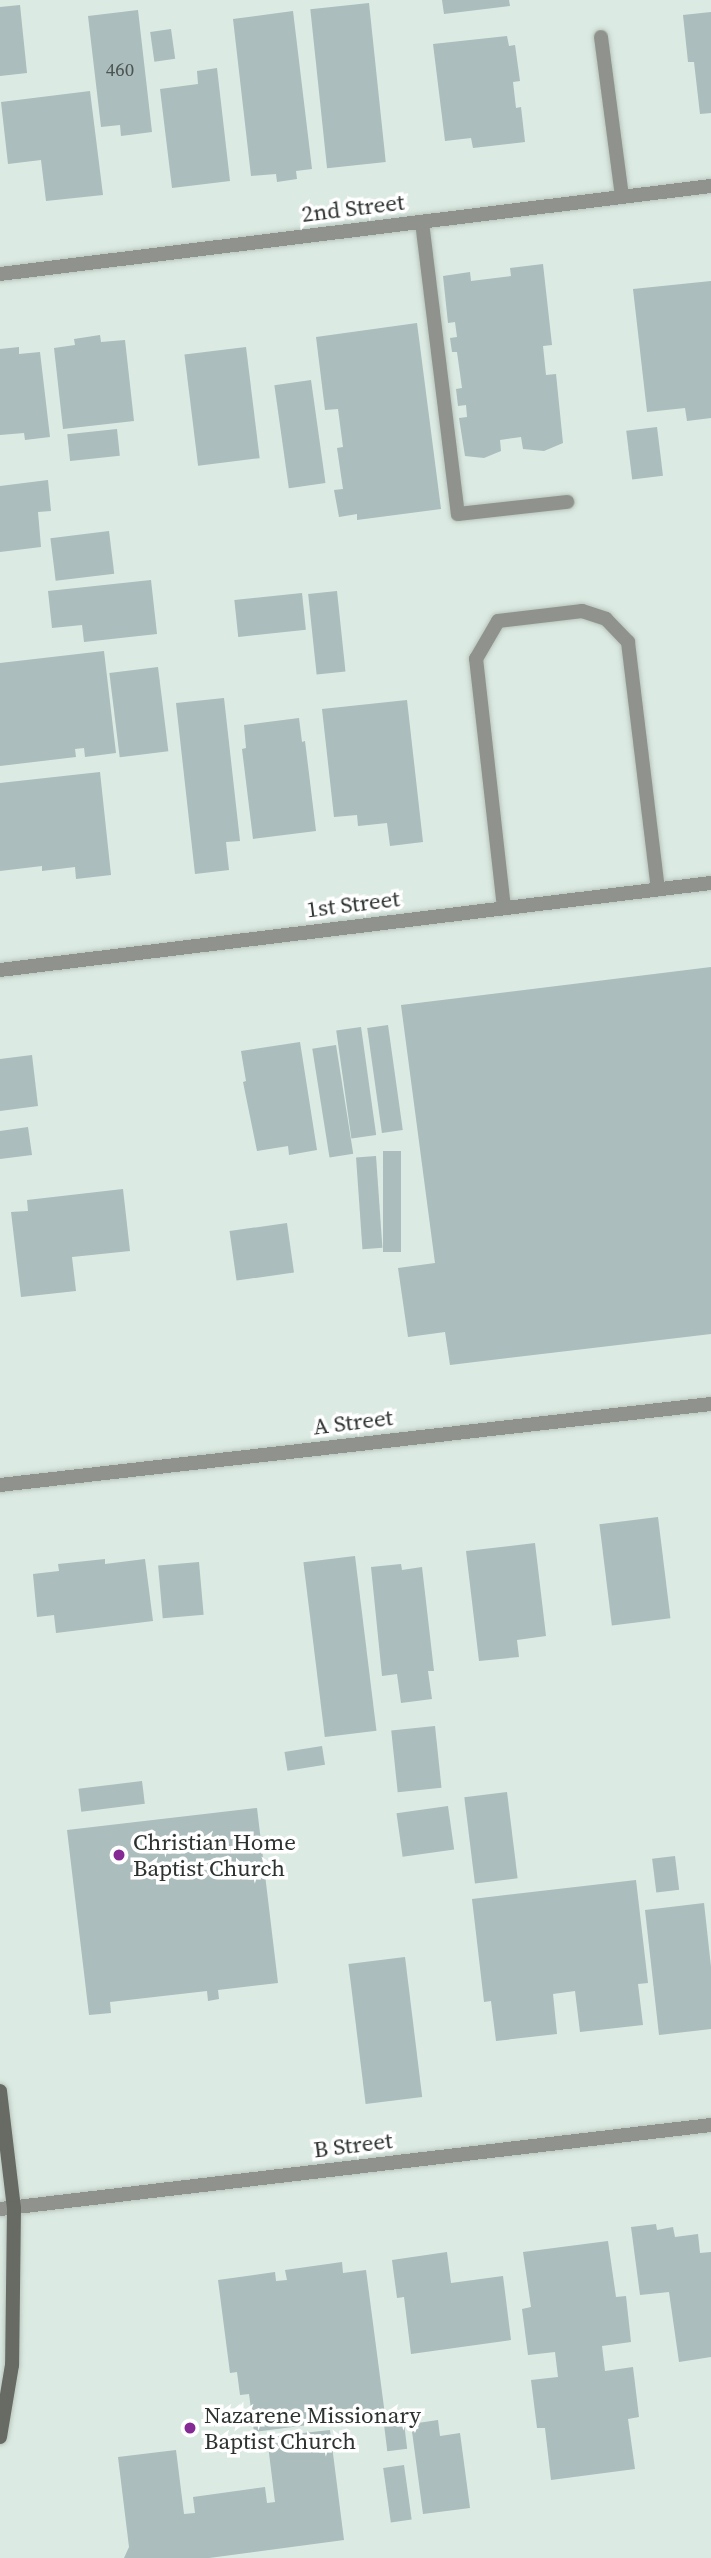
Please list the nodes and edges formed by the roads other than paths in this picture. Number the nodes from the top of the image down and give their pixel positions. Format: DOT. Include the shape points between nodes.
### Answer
graph roads {
  1 [pos="601,37"];
  2 [pos="711,186"];
  3 [pos="622,197"];
  4 [pos="422,222"];
  5 [pos="0,274"];
  6 [pos="567,502"];
  7 [pos="711,883"];
  8 [pos="658,889"];
  9 [pos="505,908"];
  10 [pos="0,970"];
  11 [pos="711,1404"];
  12 [pos="0,1485"];
  13 [pos="0,2091"];
  14 [pos="711,2124"];
  15 [pos="7,2209"];
  16 [pos="0,2437"];
  1 -- 3 [label="street"];
  2 -- 3 [label="street, 2nd Street"];
  3 -- 4 [label="street, 2nd Street"];
  4 -- 5 [label="street, 2nd Street"];
  4 -- 6 [label="street" via="458,514"];
  7 -- 8 [label="street, 1st Street"];
  8 -- 9 [label="street, 1st Street"];
  8 -- 9 [label="street" via="628,642 606,619 582,611 522,618 498,621 476,659"];
  9 -- 10 [label="street, 1st Street"];
  11 -- 12 [label="street, A Street"];
  13 -- 15 [label="main road"];
  14 -- 15 [label="street, B Street"];
  15 -- 16 [label="main road" via="12,2365"];
}
